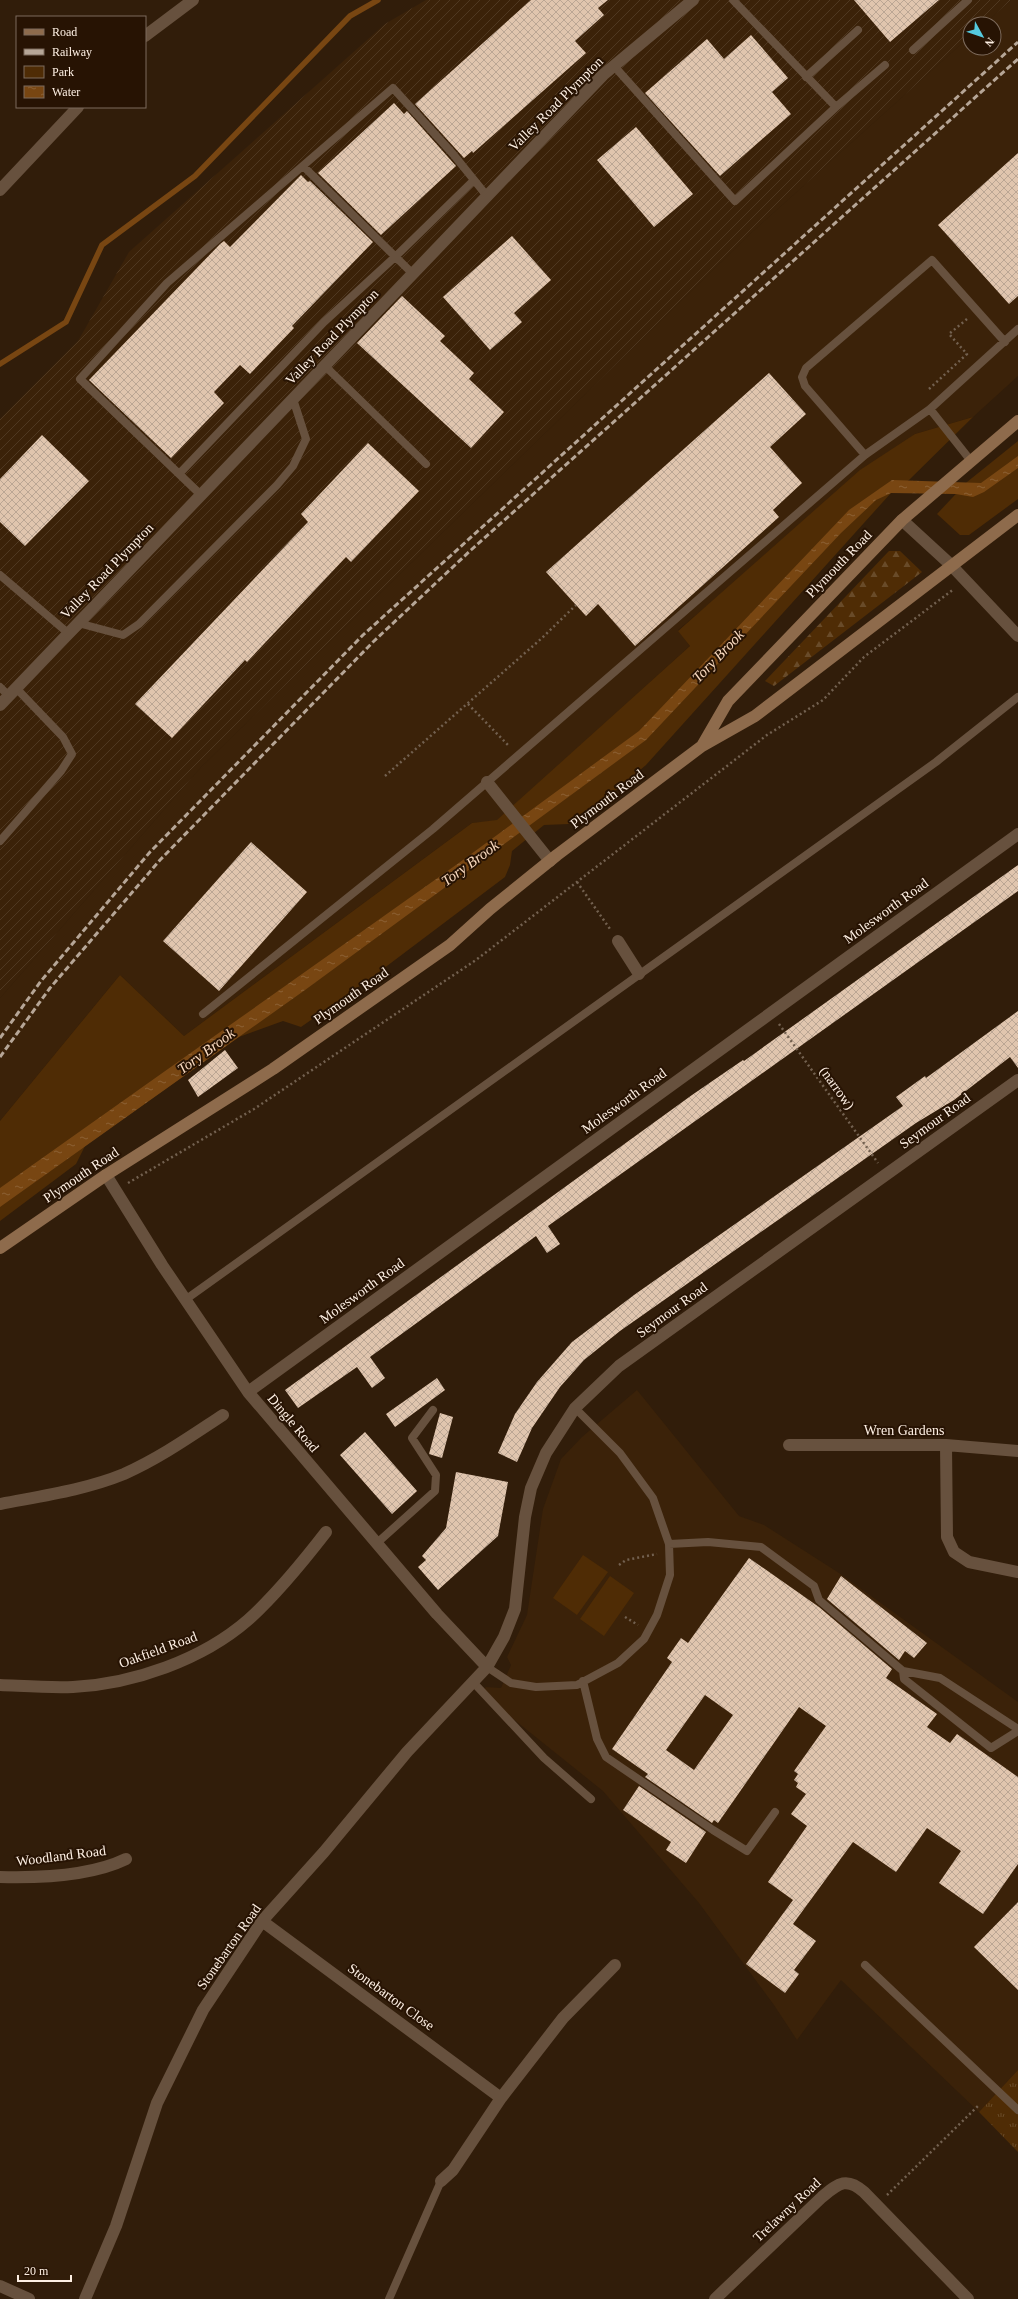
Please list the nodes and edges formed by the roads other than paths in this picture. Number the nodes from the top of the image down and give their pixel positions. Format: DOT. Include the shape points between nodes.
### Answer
graph roads {
  1 [pos="193,0"];
  2 [pos="694,0"];
  3 [pos="733,0"];
  4 [pos="968,0"];
  5 [pos="858,30"];
  6 [pos="146,35"];
  7 [pos="913,50"];
  8 [pos="885,65"];
  9 [pos="614,66"];
  10 [pos="806,77"];
  11 [pos="836,107"];
  12 [pos="77,108"];
  13 [pos="303,166"];
  14 [pos="474,180"];
  15 [pos="0,190"];
  16 [pos="487,196"];
  17 [pos="396,256"];
  18 [pos="413,274"];
  19 [pos="1018,329"];
  20 [pos="1005,342"];
  21 [pos="325,366"];
  22 [pos="293,399"];
  23 [pos="930,409"];
  24 [pos="1018,421"];
  25 [pos="865,455"];
  26 [pos="971,461"];
  27 [pos="426,464"];
  28 [pos="179,474"];
  29 [pos="201,495"];
  30 [pos="1016,519"];
  31 [pos="902,520"];
  32 [pos="951,565"];
  33 [pos="0,574"];
  34 [pos="78,623"];
  35 [pos="1016,632"];
  36 [pos="68,633"];
  37 [pos="8,691"];
  38 [pos="1018,697"];
  39 [pos="0,705"];
  40 [pos="702,746"];
  41 [pos="487,782"];
  42 [pos="1018,834"];
  43 [pos="0,841"];
  44 [pos="550,861"];
  45 [pos="618,941"];
  46 [pos="639,974"];
  47 [pos="203,1014"];
  48 [pos="1018,1080"];
  49 [pos="106,1175"];
  50 [pos="0,1248"];
  51 [pos="184,1300"];
  52 [pos="248,1392"];
  53 [pos="575,1408"];
  54 [pos="433,1410"];
  55 [pos="223,1415"];
  56 [pos="789,1445"];
  57 [pos="946,1445"];
  58 [pos="1018,1451"];
  59 [pos="0,1504"];
  60 [pos="326,1532"];
  61 [pos="377,1543"];
  62 [pos="668,1544"];
  63 [pos="1018,1572"];
  64 [pos="487,1667"];
  65 [pos="903,1671"];
  66 [pos="584,1681"];
  67 [pos="473,1682"];
  68 [pos="0,1685"];
  69 [pos="1018,1730"];
  70 [pos="591,1799"];
  71 [pos="775,1812"];
  72 [pos="126,1859"];
  73 [pos="0,1877"];
  74 [pos="262,1921"];
  75 [pos="615,1965"];
  76 [pos="865,1965"];
  77 [pos="501,2098"];
  78 [pos="1018,2110"];
  79 [pos="441,2181"];
  80 [pos="0,2286"];
  81 [pos="29,2299"];
  82 [pos="85,2299"];
  83 [pos="389,2299"];
  84 [pos="715,2299"];
  85 [pos="968,2299"];
  1 -- 6 [label="street"];
  2 -- 9 [label="street, Valley Road Plympton"];
  3 -- 10 [label="lane"];
  4 -- 7 [label="lane"];
  5 -- 10 [label="lane"];
  8 -- 11 [label="lane"];
  9 -- 11 [label="lane" via="735,201"];
  9 -- 16 [label="street, Valley Road Plympton"];
  10 -- 11 [label="lane"];
  12 -- 15 [label="street"];
  13 -- 14 [label="lane" via="393,88"];
  13 -- 17 [label="lane"];
  13 -- 28 [label="lane" via="167,283 80,379"];
  14 -- 16 [label="lane"];
  14 -- 17 [label="lane"];
  16 -- 18 [label="street, Valley Road Plympton"];
  17 -- 18 [label="lane"];
  17 -- 28 [label="lane" via="324,322"];
  18 -- 21 [label="street, Valley Road Plympton"];
  19 -- 20 [label="lane"];
  20 -- 23 [label="lane"];
  20 -- 25 [label="lane" via="932,260 806,368 802,378 805,386"];
  21 -- 22 [label="street, Valley Road Plympton"];
  21 -- 27 [label="lane"];
  22 -- 29 [label="street, Valley Road Plympton"];
  22 -- 34 [label="lane" via="306,439 293,466 277,485 139,624 123,635"];
  23 -- 25 [label="lane"];
  23 -- 26 [label="lane"];
  24 -- 26 [label="main road, Plymouth Road"];
  25 -- 41 [label="lane"];
  26 -- 31 [label="main road, Plymouth Road"];
  28 -- 29 [label="lane"];
  29 -- 34 [label="street, Valley Road Plympton"];
  30 -- 32 [label="main road, Plymouth Road"];
  31 -- 32 [label="street"];
  31 -- 40 [label="main road, Plymouth Road" via="728,701"];
  32 -- 35 [label="street"];
  32 -- 40 [label="main road, Plymouth Road" via="755,716"];
  33 -- 36 [label="lane"];
  34 -- 36 [label="street, Valley Road Plympton"];
  36 -- 37 [label="street, Valley Road Plympton"];
  37 -- 39 [label="street, Valley Road Plympton"];
  37 -- 43 [label="lane" via="63,737 72,754 61,771"];
  38 -- 46 [label="lane" via="936,762"];
  40 -- 44 [label="main road, Plymouth Road"];
  41 -- 44 [label="street"];
  41 -- 47 [label="lane" via="434,829"];
  42 -- 52 [label="street, Molesworth Road"];
  44 -- 49 [label="main road, Plymouth Road" via="450,945 273,1069"];
  45 -- 46 [label="street"];
  46 -- 51 [label="lane"];
  48 -- 53 [label="street, Seymour Road" via="619,1366"];
  49 -- 50 [label="main road, Plymouth Road"];
  49 -- 51 [label="street, Dingle Road"];
  51 -- 52 [label="street, Dingle Road"];
  52 -- 61 [label="street, Dingle Road"];
  53 -- 62 [label="lane" via="620,1453 653,1498"];
  53 -- 64 [label="street, Seymour Road" via="546,1452 531,1488 514,1609 504,1637"];
  54 -- 61 [label="lane" via="412,1438 436,1475 435,1491"];
  55 -- 59 [label="street" via="162,1455 123,1474 61,1493"];
  56 -- 57 [label="street, Wren Gardens"];
  57 -- 58 [label="street, Wren Gardens"];
  57 -- 63 [label="street" via="947,1538 954,1552 969,1562"];
  60 -- 68 [label="street, Oakfield Road" via="291,1577 247,1620 206,1649 159,1669 119,1681 73,1687"];
  61 -- 64 [label="street, Dingle Road" via="437,1614"];
  62 -- 65 [label="lane" via="708,1542 761,1547 814,1586 819,1600"];
  62 -- 66 [label="lane" via="670,1574 657,1615 644,1639 618,1663"];
  64 -- 66 [label="lane" via="511,1683 536,1687 576,1685"];
  64 -- 67 [label="street, Stonebarton Road"];
  65 -- 69 [label="lane" via="940,1678"];
  65 -- 69 [label="lane" via="904,1679 991,1748"];
  66 -- 71 [label="lane" via="597,1739 606,1757 706,1826 747,1851"];
  67 -- 70 [label="lane" via="544,1758"];
  67 -- 74 [label="street, Stonebarton Road" via="407,1752 324,1852"];
  72 -- 73 [label="street, Woodland Road" via="110,1867 75,1872"];
  74 -- 77 [label="street, Stonebarton Close"];
  74 -- 82 [label="street, Stonebarton Road" via="203,2010 157,2103 116,2226"];
  75 -- 77 [label="street" via="563,2018"];
  76 -- 78 [label="lane"];
  77 -- 79 [label="street" via="453,2170"];
  79 -- 83 [label="lane"];
  80 -- 81 [label="street"];
  84 -- 85 [label="street, Trelawny Road" via="836,2185 845,2182 855,2184"];
}
